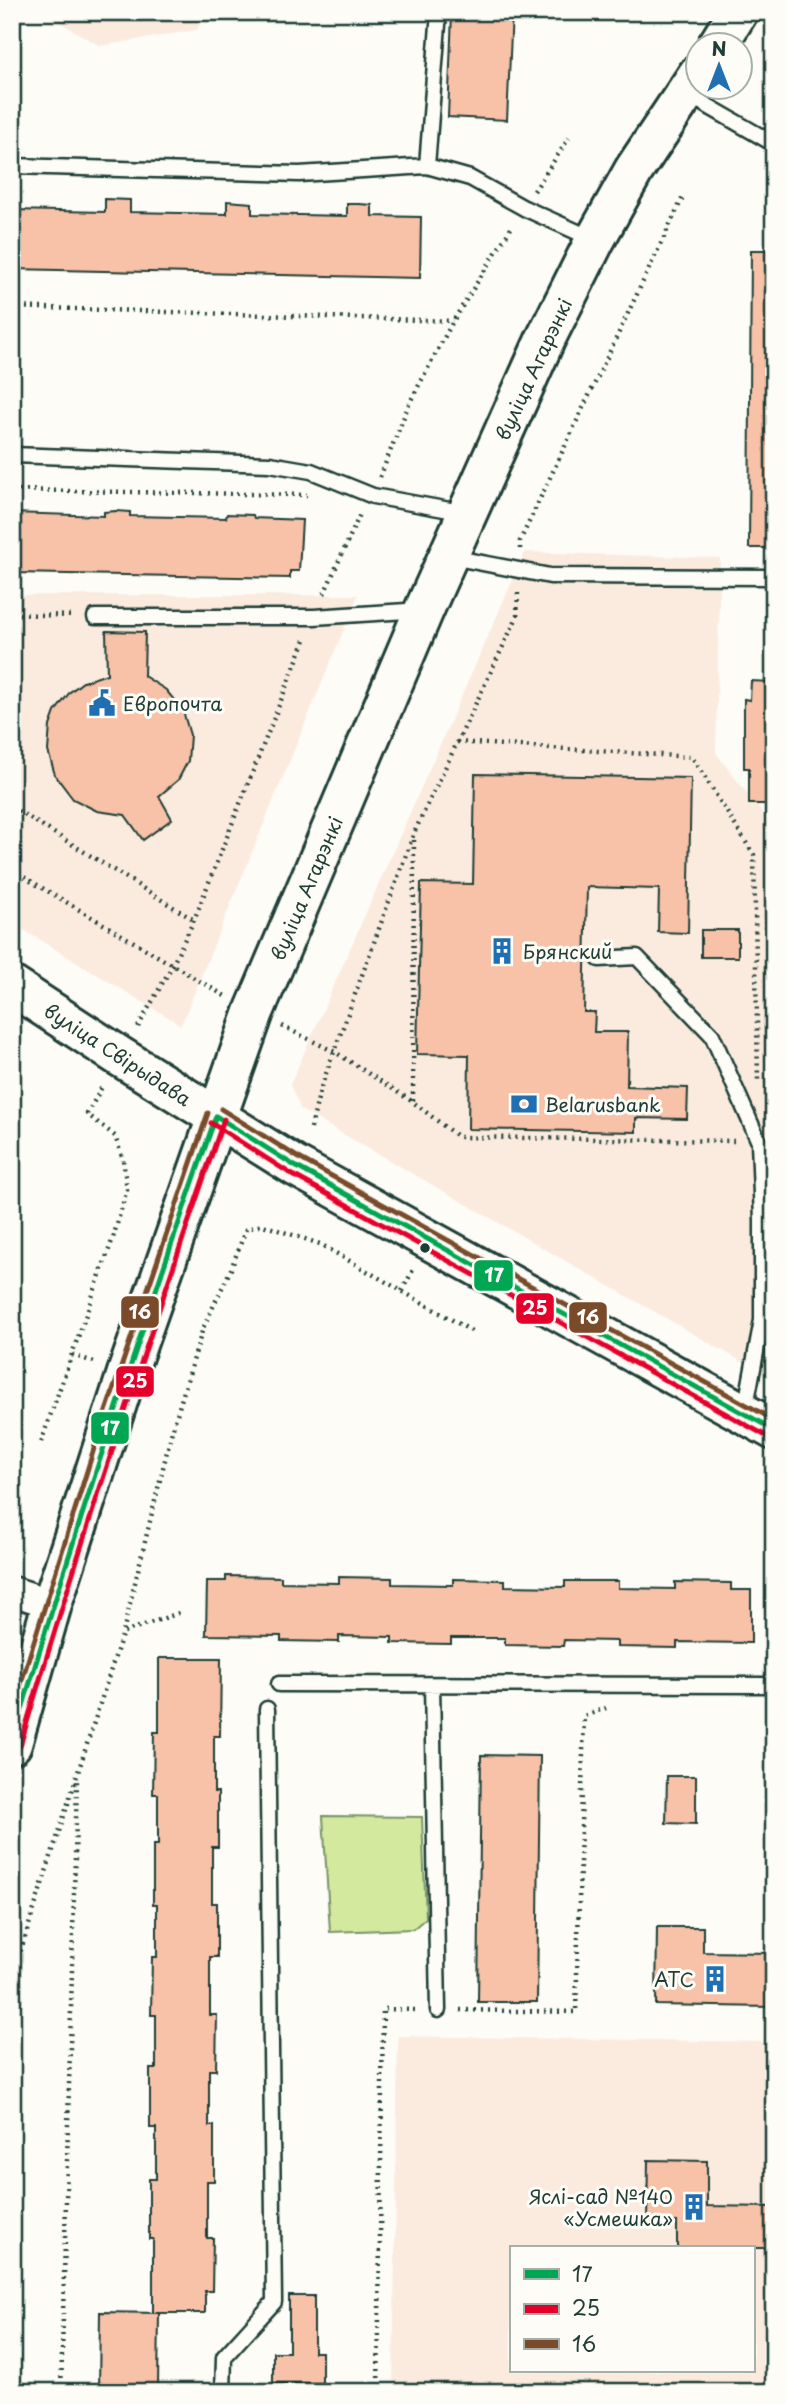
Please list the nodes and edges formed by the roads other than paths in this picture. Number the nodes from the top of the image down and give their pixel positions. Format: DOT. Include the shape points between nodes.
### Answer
graph roads {
  1 [pos="439,12"];
  2 [pos="738,12"];
  3 [pos="726,32"];
  4 [pos="684,95"];
  5 [pos="718,102"];
  6 [pos="774,144"];
  7 [pos="12,166"];
  8 [pos="427,166"];
  9 [pos="595,240"];
  10 [pos="12,455"];
  11 [pos="467,513"];
  12 [pos="448,556"];
  13 [pos="774,577"];
  14 [pos="424,610"];
  15 [pos="95,617"];
  16 [pos="599,959"];
  17 [pos="12,986"];
  18 [pos="216,1116"];
  19 [pos="768,1219"];
  20 [pos="759,1421"];
  21 [pos="12,1591"];
  22 [pos="52,1604"];
  23 [pos="279,1684"];
  24 [pos="432,1685"];
  25 [pos="774,1685"];
  26 [pos="267,1709"];
  27 [pos="12,1744"];
  28 [pos="438,2010"];
  29 [pos="223,2392"];
  1 -- 8 [label="lane"];
  2 -- 3 [label="main road"];
  4 -- 9 [label="main road, вуліца Агарэнкі"];
  5 -- 6 [label="lane"];
  7 -- 8 [label="lane" via="299,174"];
  8 -- 9 [label="lane" via="470,178"];
  9 -- 11 [label="main road, вуліца Агарэнкі"];
  10 -- 11 [label="lane" via="270,464 311,471 373,496"];
  11 -- 12 [label="main road, вуліца Агарэнкі"];
  12 -- 13 [label="lane" via="550,576"];
  12 -- 14 [label="main road, вуліца Агарэнкі"];
  14 -- 15 [label="lane" via="314,617"];
  14 -- 18 [label="main road, вуліца Агарэнкі" via="254,1013"];
  16 -- 19 [label="lane" via="637,957 712,1035 759,1142"];
  17 -- 18 [label="main road, вуліца Свірыдава"];
  18 -- 20 [label="main road, вуліца Свірыдава" via="317,1178"];
  18 -- 22 [label="main road, вуліца Агарэнкі"];
  19 -- 20 [label="lane"];
  21 -- 22 [label="street"];
  22 -- 27 [label="main road, вуліца Агарэнкі"];
  23 -- 24 [label="lane"];
  24 -- 25 [label="lane"];
  24 -- 28 [label="lane"];
  26 -- 29 [label="lane" via="274,2302 224,2357"];
}
